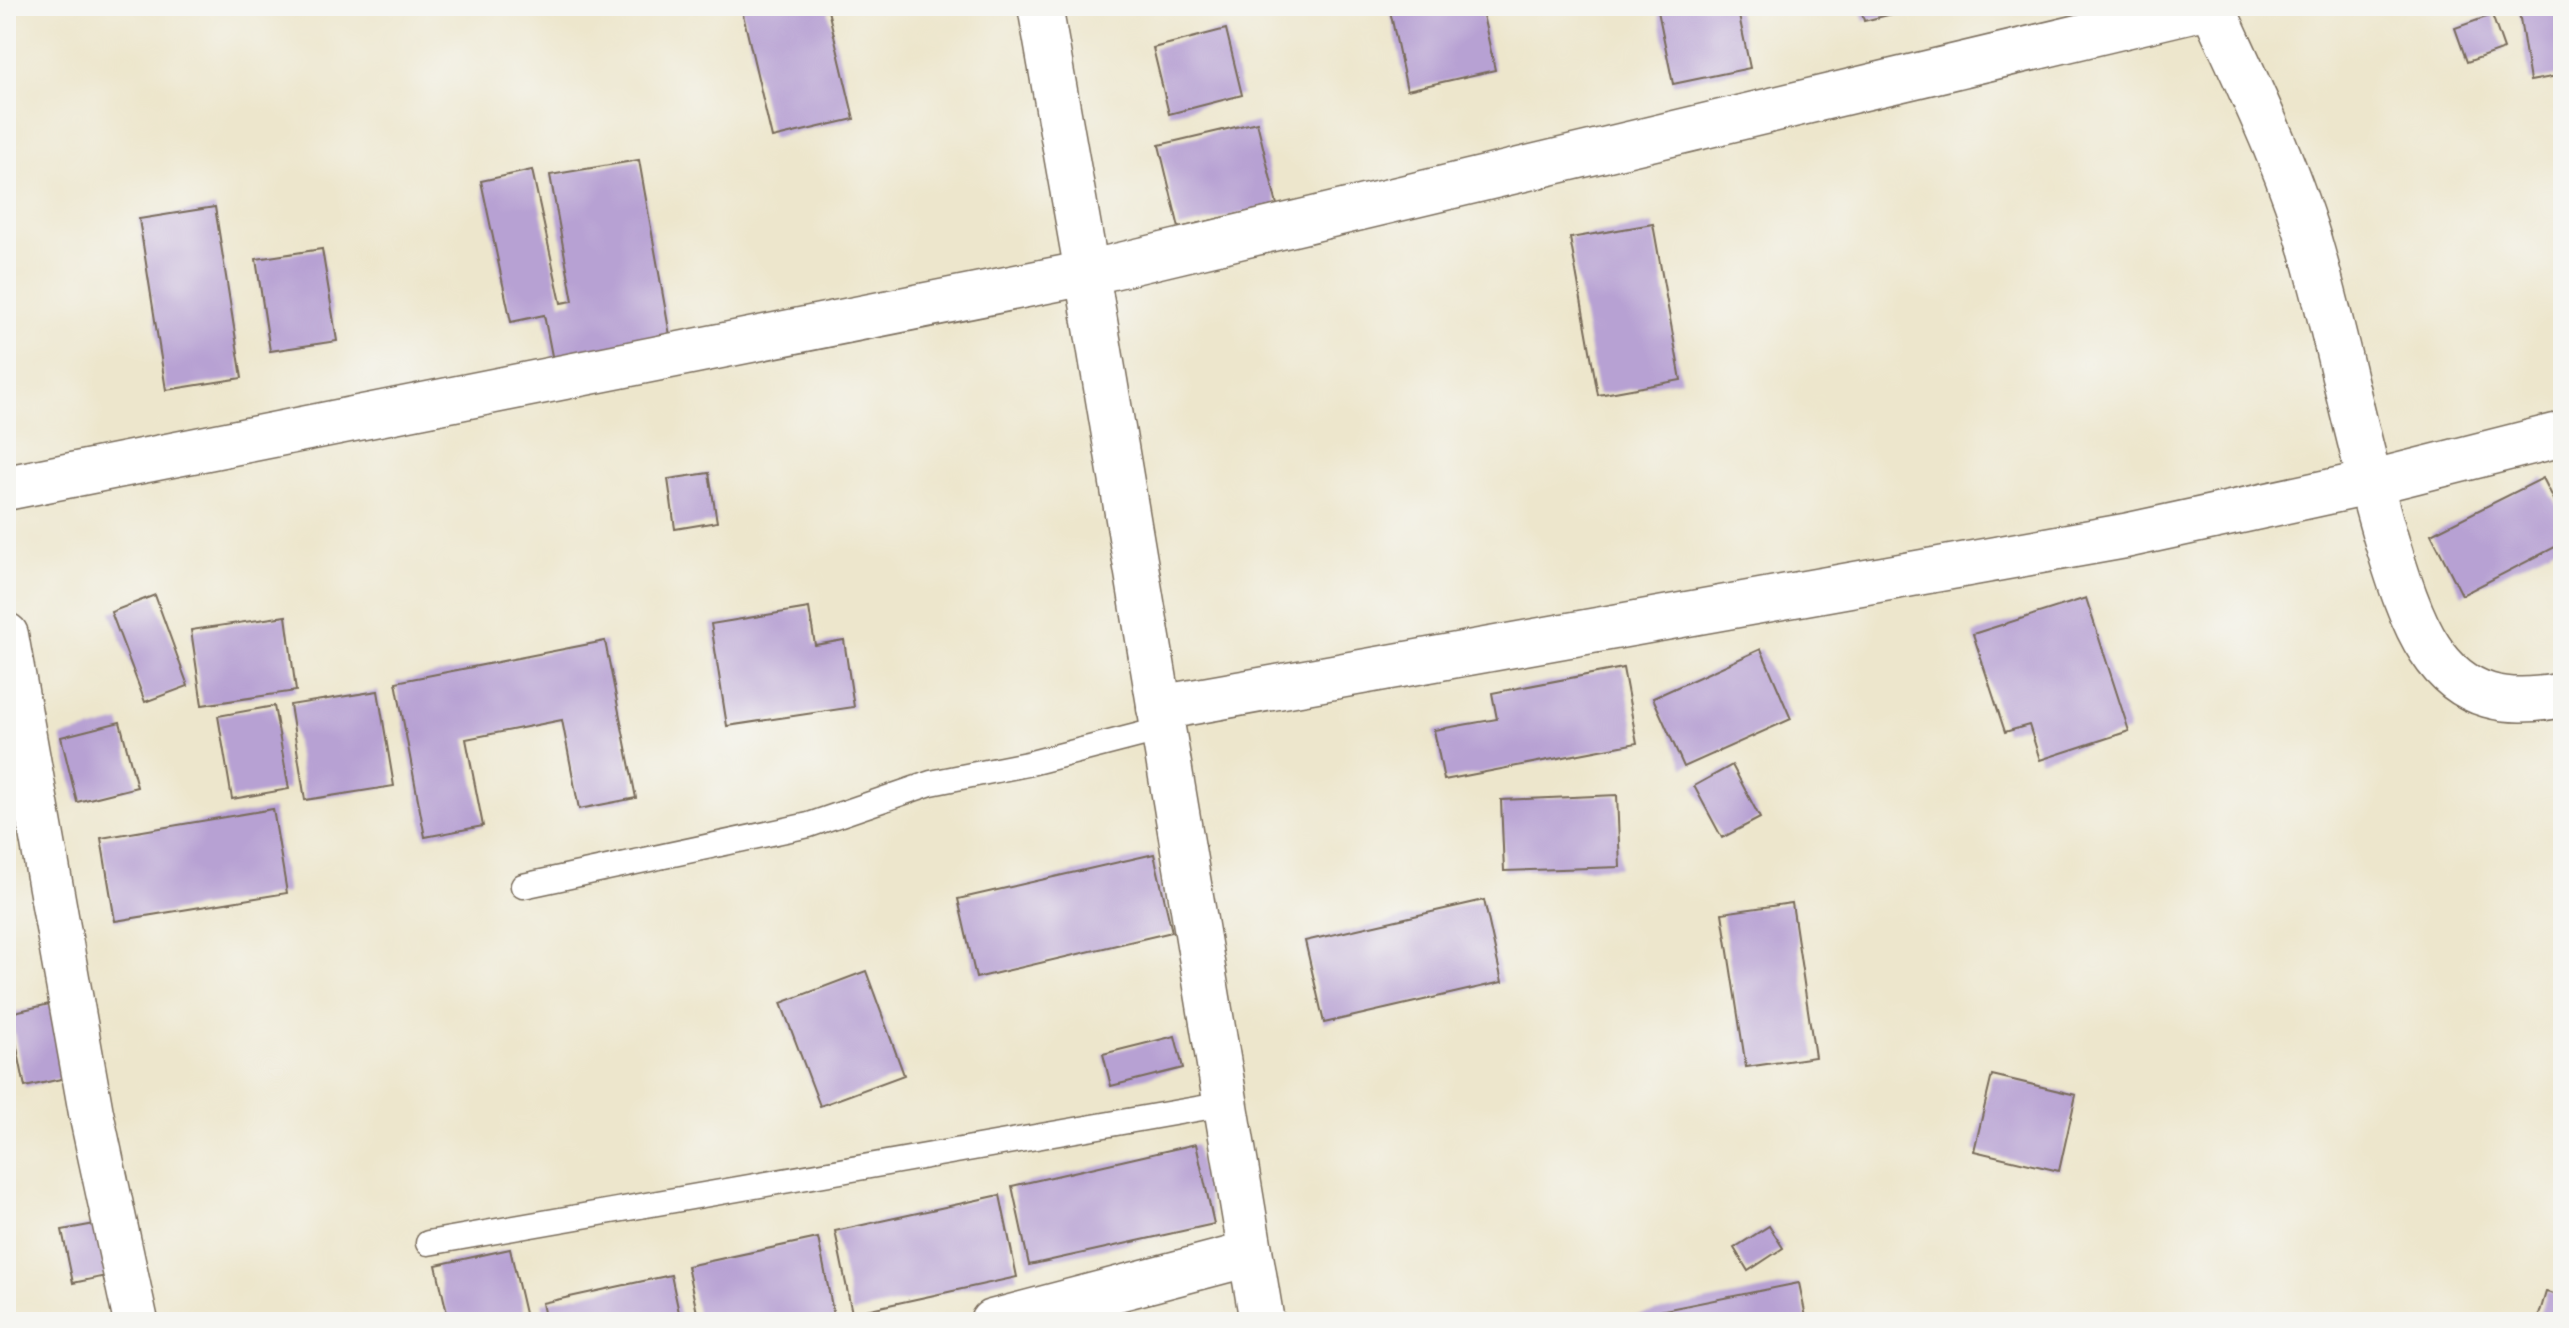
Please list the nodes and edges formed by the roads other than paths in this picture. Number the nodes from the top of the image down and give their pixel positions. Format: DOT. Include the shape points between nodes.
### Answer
graph roads {
  1 [pos="1040,6"];
  2 [pos="2211,6"];
  3 [pos="1087,273"];
  4 [pos="2563,434"];
  5 [pos="2369,483"];
  6 [pos="6,488"];
  7 [pos="6,635"];
  8 [pos="2563,695"];
  9 [pos="1161,718"];
  10 [pos="523,886"];
  11 [pos="1225,1104"];
  12 [pos="428,1243"];
  13 [pos="1250,1254"];
  14 [pos="136,1322"];
  15 [pos="992,1322"];
  16 [pos="1262,1322"];
  1 -- 3 [label="street"];
  2 -- 3 [label="street"];
  2 -- 5 [label="street" via="2279,153 2313,252"];
  3 -- 6 [label="street"];
  3 -- 9 [label="street"];
  4 -- 5 [label="street"];
  5 -- 8 [label="street" via="2401,587 2430,650 2458,681 2509,701"];
  5 -- 9 [label="street" via="2125,536"];
  7 -- 14 [label="street" via="91,1113"];
  9 -- 10 [label="lane" via="1027,764 931,783 809,825"];
  9 -- 11 [label="street"];
  11 -- 12 [label="lane"];
  11 -- 13 [label="street"];
  13 -- 15 [label="street"];
  13 -- 16 [label="street"];
}
